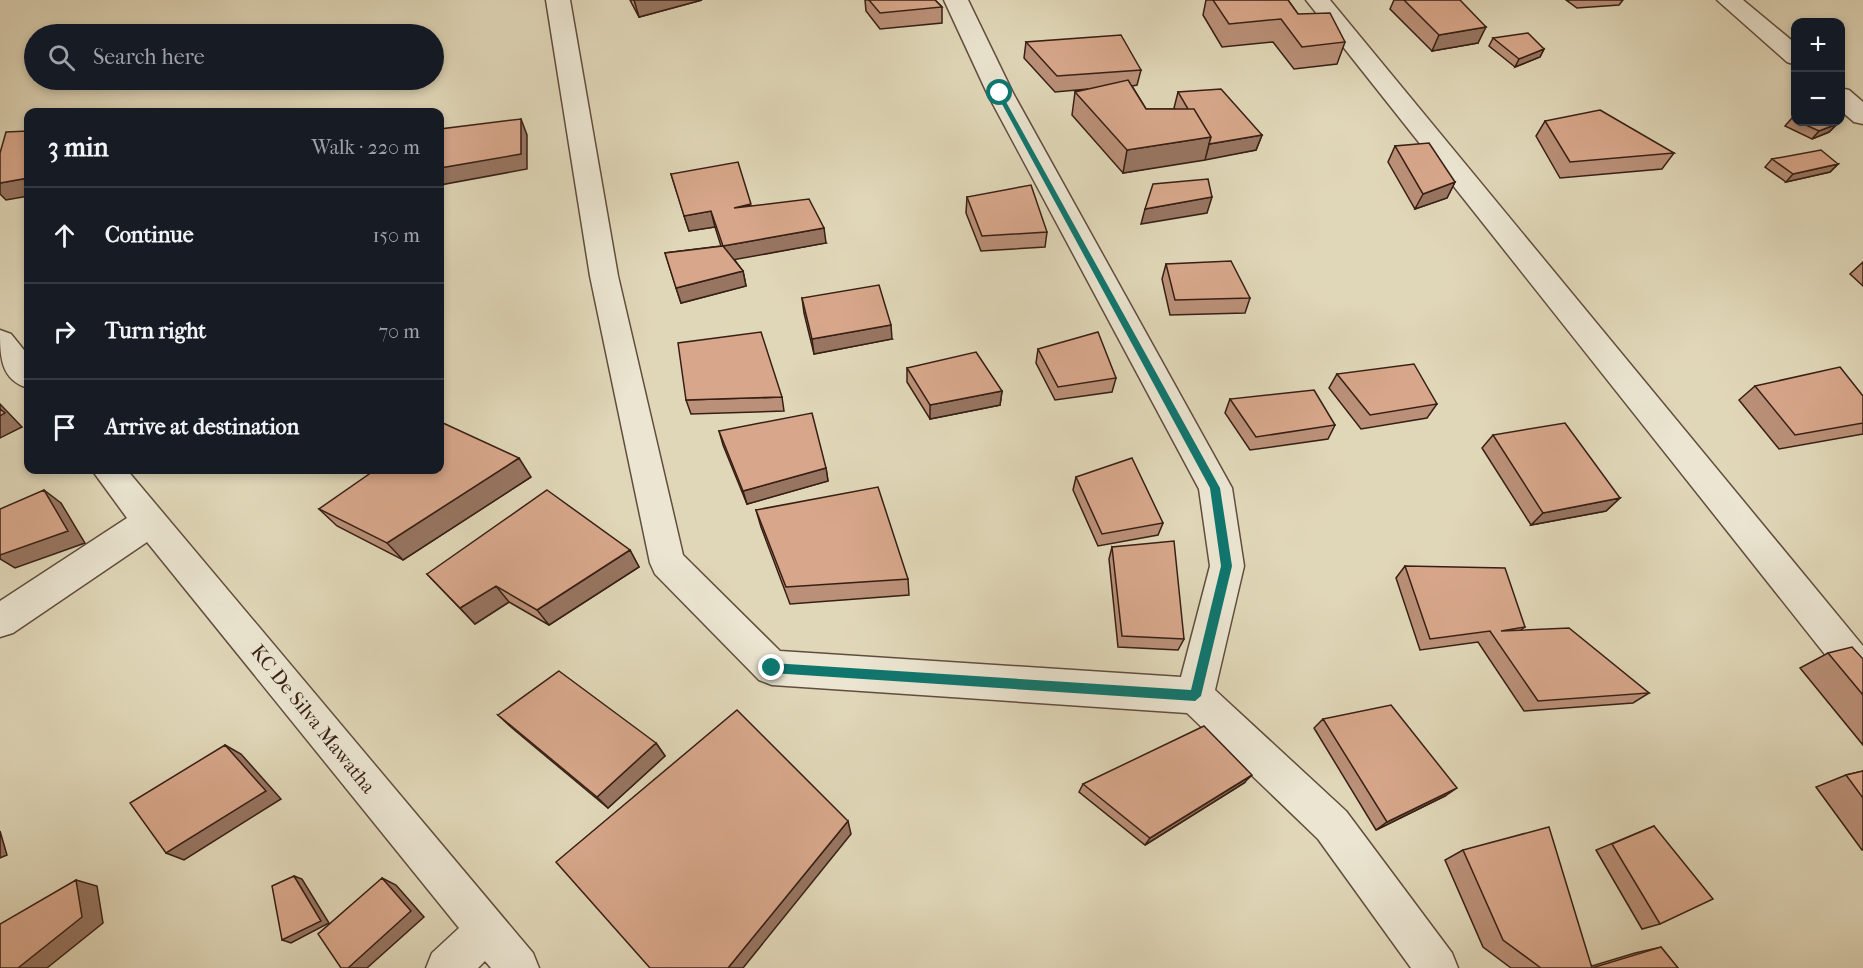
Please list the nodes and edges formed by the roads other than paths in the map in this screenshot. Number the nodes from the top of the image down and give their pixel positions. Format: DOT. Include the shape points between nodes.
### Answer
graph roads {
  1 [pos="558,0"];
  2 [pos="956,0"];
  3 [pos="1318,0"];
  4 [pos="1729,0"];
  5 [pos="1791,53"];
  6 [pos="1845,100"];
  7 [pos="1863,116"];
  8 [pos="0,342"];
  9 [pos="24,371"];
  10 [pos="111,474"];
  11 [pos="151,521"];
  12 [pos="0,621"];
  13 [pos="1863,674"];
  14 [pos="1195,696"];
  15 [pos="487,931"];
  16 [pos="447,968"];
  17 [pos="518,968"];
  18 [pos="1437,968"];
  1 -- 14 [label="street" via="604,276 667,563 772,668"];
  2 -- 14 [label="street" via="1000,93 1215,488 1227,566"];
  3 -- 13 [label="street"];
  4 -- 5 [label="street"];
  6 -- 7 [label="street"];
  8 -- 9 [label="street"];
  10 -- 11 [label="street, KC De Silva Mawatha"];
  11 -- 12 [label="street"];
  11 -- 15 [label="street, KC De Silva Mawatha"];
  14 -- 18 [label="street" via="1332,825"];
  15 -- 16 [label="street"];
  15 -- 17 [label="street, KC De Silva Mawatha"];
}
